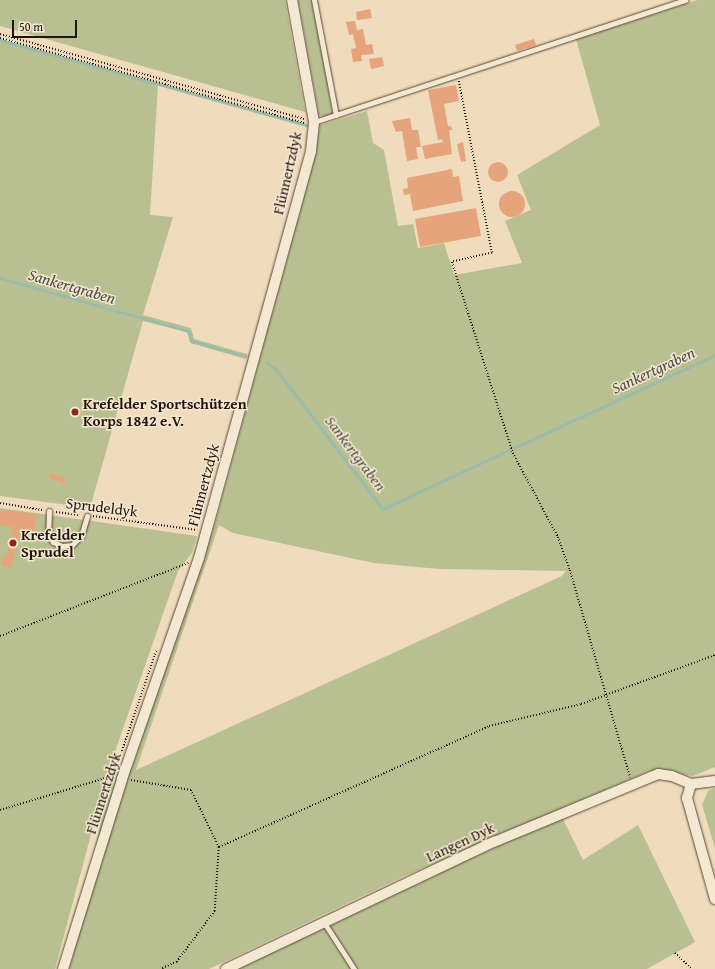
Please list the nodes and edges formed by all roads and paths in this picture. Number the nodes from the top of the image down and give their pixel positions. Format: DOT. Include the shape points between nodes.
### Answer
graph roads {
  1 [pos="292,0"];
  2 [pos="314,0"];
  3 [pos="686,0"];
  4 [pos="0,34"];
  5 [pos="0,38"];
  6 [pos="458,76"];
  7 [pos="336,115"];
  8 [pos="314,122"];
  9 [pos="0,504"];
  10 [pos="49,511"];
  11 [pos="87,516"];
  12 [pos="202,530"];
  13 [pos="199,558"];
  14 [pos="0,636"];
  15 [pos="715,655"];
  16 [pos="607,695"];
  17 [pos="112,776"];
  18 [pos="122,779"];
  19 [pos="715,781"];
  20 [pos="691,784"];
  21 [pos="633,785"];
  22 [pos="0,810"];
  23 [pos="219,847"];
  24 [pos="715,899"];
  25 [pos="325,924"];
  26 [pos="676,953"];
  27 [pos="64,969"];
  28 [pos="161,969"];
  29 [pos="226,969"];
  30 [pos="354,969"];
  31 [pos="692,969"];
  1 -- 8 [label="street, Flünnertzdyk"];
  2 -- 7 [label="lane"];
  3 -- 6 [label="lane"];
  4 -- 8 [label="path"];
  5 -- 8 [label="path" via="307,124"];
  6 -- 7 [label="lane"];
  6 -- 16 [label="path" via="492,253 452,262 513,453 558,537 570,570"];
  7 -- 8 [label="lane"];
  8 -- 13 [label="street, Flünnertzdyk" via="311,150"];
  9 -- 10 [label="path, Sprudeldyk"];
  10 -- 11 [label="path, Sprudeldyk"];
  10 -- 11 [label="lane" via="48,534 53,542 62,546 72,545 81,536"];
  11 -- 12 [label="path, Sprudeldyk"];
  13 -- 14 [label="path"];
  13 -- 18 [label="street, Flünnertzdyk"];
  15 -- 16 [label="path"];
  16 -- 21 [label="path"];
  16 -- 23 [label="path" via="581,704 489,726"];
  17 -- 22 [label="path"];
  18 -- 23 [label="path" via="191,790"];
  18 -- 27 [label="street, Flünnertzdyk"];
  19 -- 20 [label="street, Langen Dyk"];
  20 -- 21 [label="street, Langen Dyk" via="672,776 658,774"];
  20 -- 24 [label="street" via="687,798"];
  21 -- 25 [label="street, Langen Dyk" via="494,842"];
  23 -- 28 [label="path" via="215,911 177,962"];
  25 -- 29 [label="street, Langen Dyk"];
  25 -- 30 [label="lane"];
  26 -- 31 [label="path"];
}
